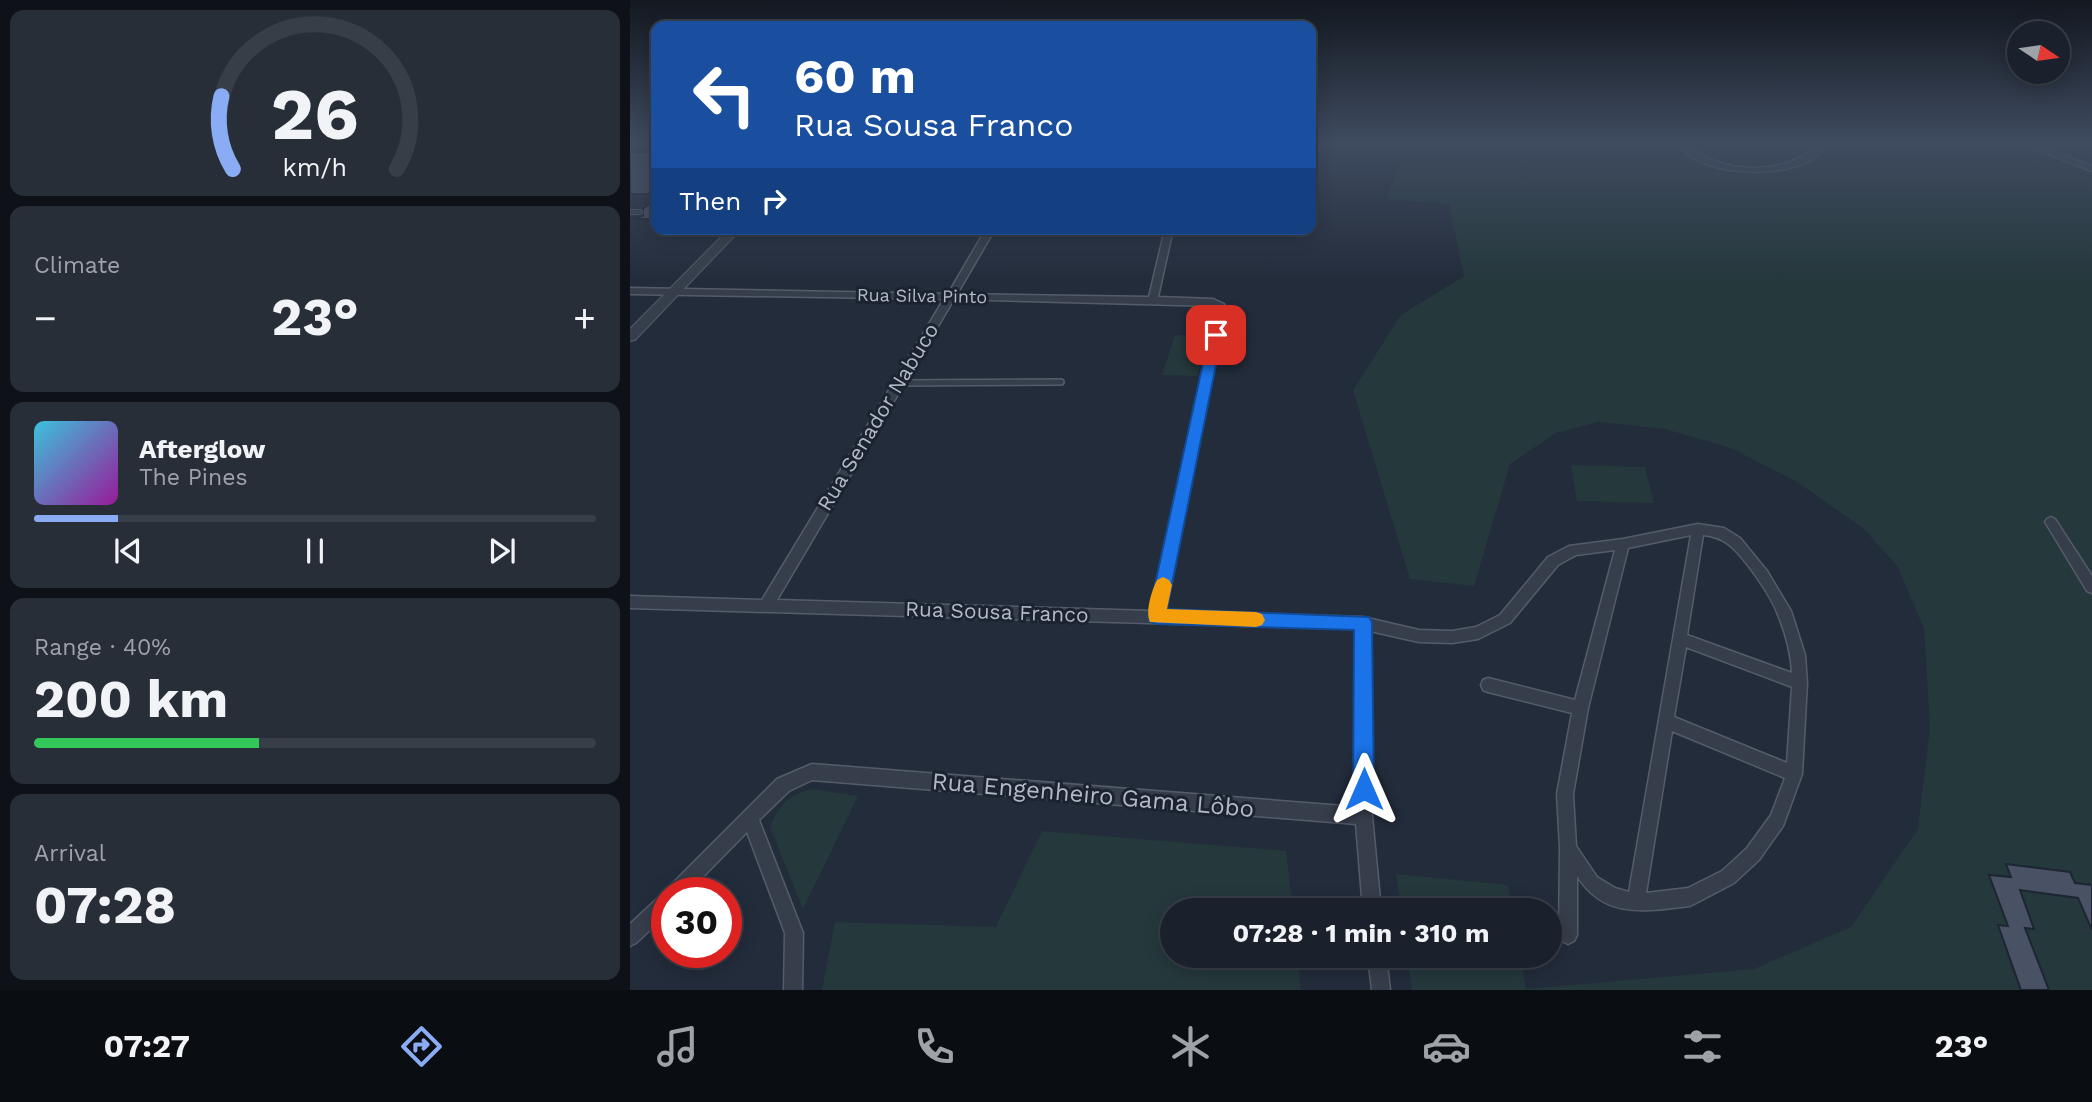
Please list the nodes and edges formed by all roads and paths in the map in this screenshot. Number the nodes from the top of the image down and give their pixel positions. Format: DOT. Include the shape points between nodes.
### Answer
graph roads {
  1 [pos="630,212"];
  2 [pos="640,212"];
  3 [pos="730,235"];
  4 [pos="987,235"];
  5 [pos="1168,235"];
  6 [pos="630,291"];
  7 [pos="674,291"];
  8 [pos="949,297"];
  9 [pos="1153,300"];
  10 [pos="630,337"];
  11 [pos="1061,382"];
  12 [pos="898,383"];
  13 [pos="2051,522"];
  14 [pos="1698,529"];
  15 [pos="1623,544"];
  16 [pos="2092,587"];
  17 [pos="630,602"];
  18 [pos="766,606"];
  19 [pos="1157,617"];
  20 [pos="1363,622"];
  21 [pos="1681,639"];
  22 [pos="1800,683"];
  23 [pos="1488,685"];
  24 [pos="1580,708"];
  25 [pos="1667,721"];
  26 [pos="1794,774"];
  27 [pos="1364,816"];
  28 [pos="751,820"];
  29 [pos="1568,848"];
  30 [pos="692,877"];
  31 [pos="1370,898"];
  32 [pos="1636,903"];
  33 [pos="651,917"];
  34 [pos="1568,934"];
  35 [pos="630,937"];
  36 [pos="1378,968"];
  37 [pos="793,990"];
  38 [pos="1381,990"];
  1 -- 2 [label="lane"];
  3 -- 7 [label="street"];
  4 -- 8 [label="street, Rua Senador Nabuco"];
  5 -- 9 [label="street"];
  6 -- 7 [label="street, Rua Silva Pinto"];
  7 -- 8 [label="street, Rua Silva Pinto"];
  7 -- 10 [label="street"];
  8 -- 9 [label="street, Rua Silva Pinto"];
  8 -- 12 [label="street, Rua Senador Nabuco"];
  9 -- 19 [label="street, Rua Silva Pinto" via="1213,302 1221,309"];
  11 -- 12 [label="lane"];
  12 -- 18 [label="street, Rua Senador Nabuco"];
  13 -- 16 [label="street"];
  14 -- 15 [label="street, Rua Sousa Franco"];
  14 -- 21 [label="street"];
  14 -- 22 [label="street" via="1719,532 1735,542 1762,575 1784,611 1798,655"];
  15 -- 20 [label="street, Rua Sousa Franco" via="1574,550 1553,561 1506,620 1478,633 1419,636"];
  15 -- 24 [label="street"];
  17 -- 18 [label="street, Rua Sousa Franco"];
  18 -- 19 [label="street, Rua Sousa Franco"];
  19 -- 20 [label="street, Rua Sousa Franco"];
  20 -- 27 [label="street"];
  21 -- 22 [label="street"];
  21 -- 25 [label="street"];
  22 -- 26 [label="street"];
  23 -- 24 [label="street"];
  24 -- 29 [label="street" via="1565,794"];
  25 -- 26 [label="street"];
  25 -- 32 [label="street"];
  26 -- 32 [label="street" via="1777,820 1753,854 1728,877 1690,897"];
  27 -- 28 [label="street, Rua Engenheiro Gama Lôbo" via="812,772 783,785"];
  27 -- 31 [label="street"];
  28 -- 30 [label="street, Rua Engenheiro Gama Lôbo"];
  28 -- 37 [label="street" via="794,933"];
  29 -- 32 [label="street" via="1591,883 1611,896"];
  29 -- 34 [label="street"];
  33 -- 35 [label="street"];
  36 -- 38 [label="street"];
}
